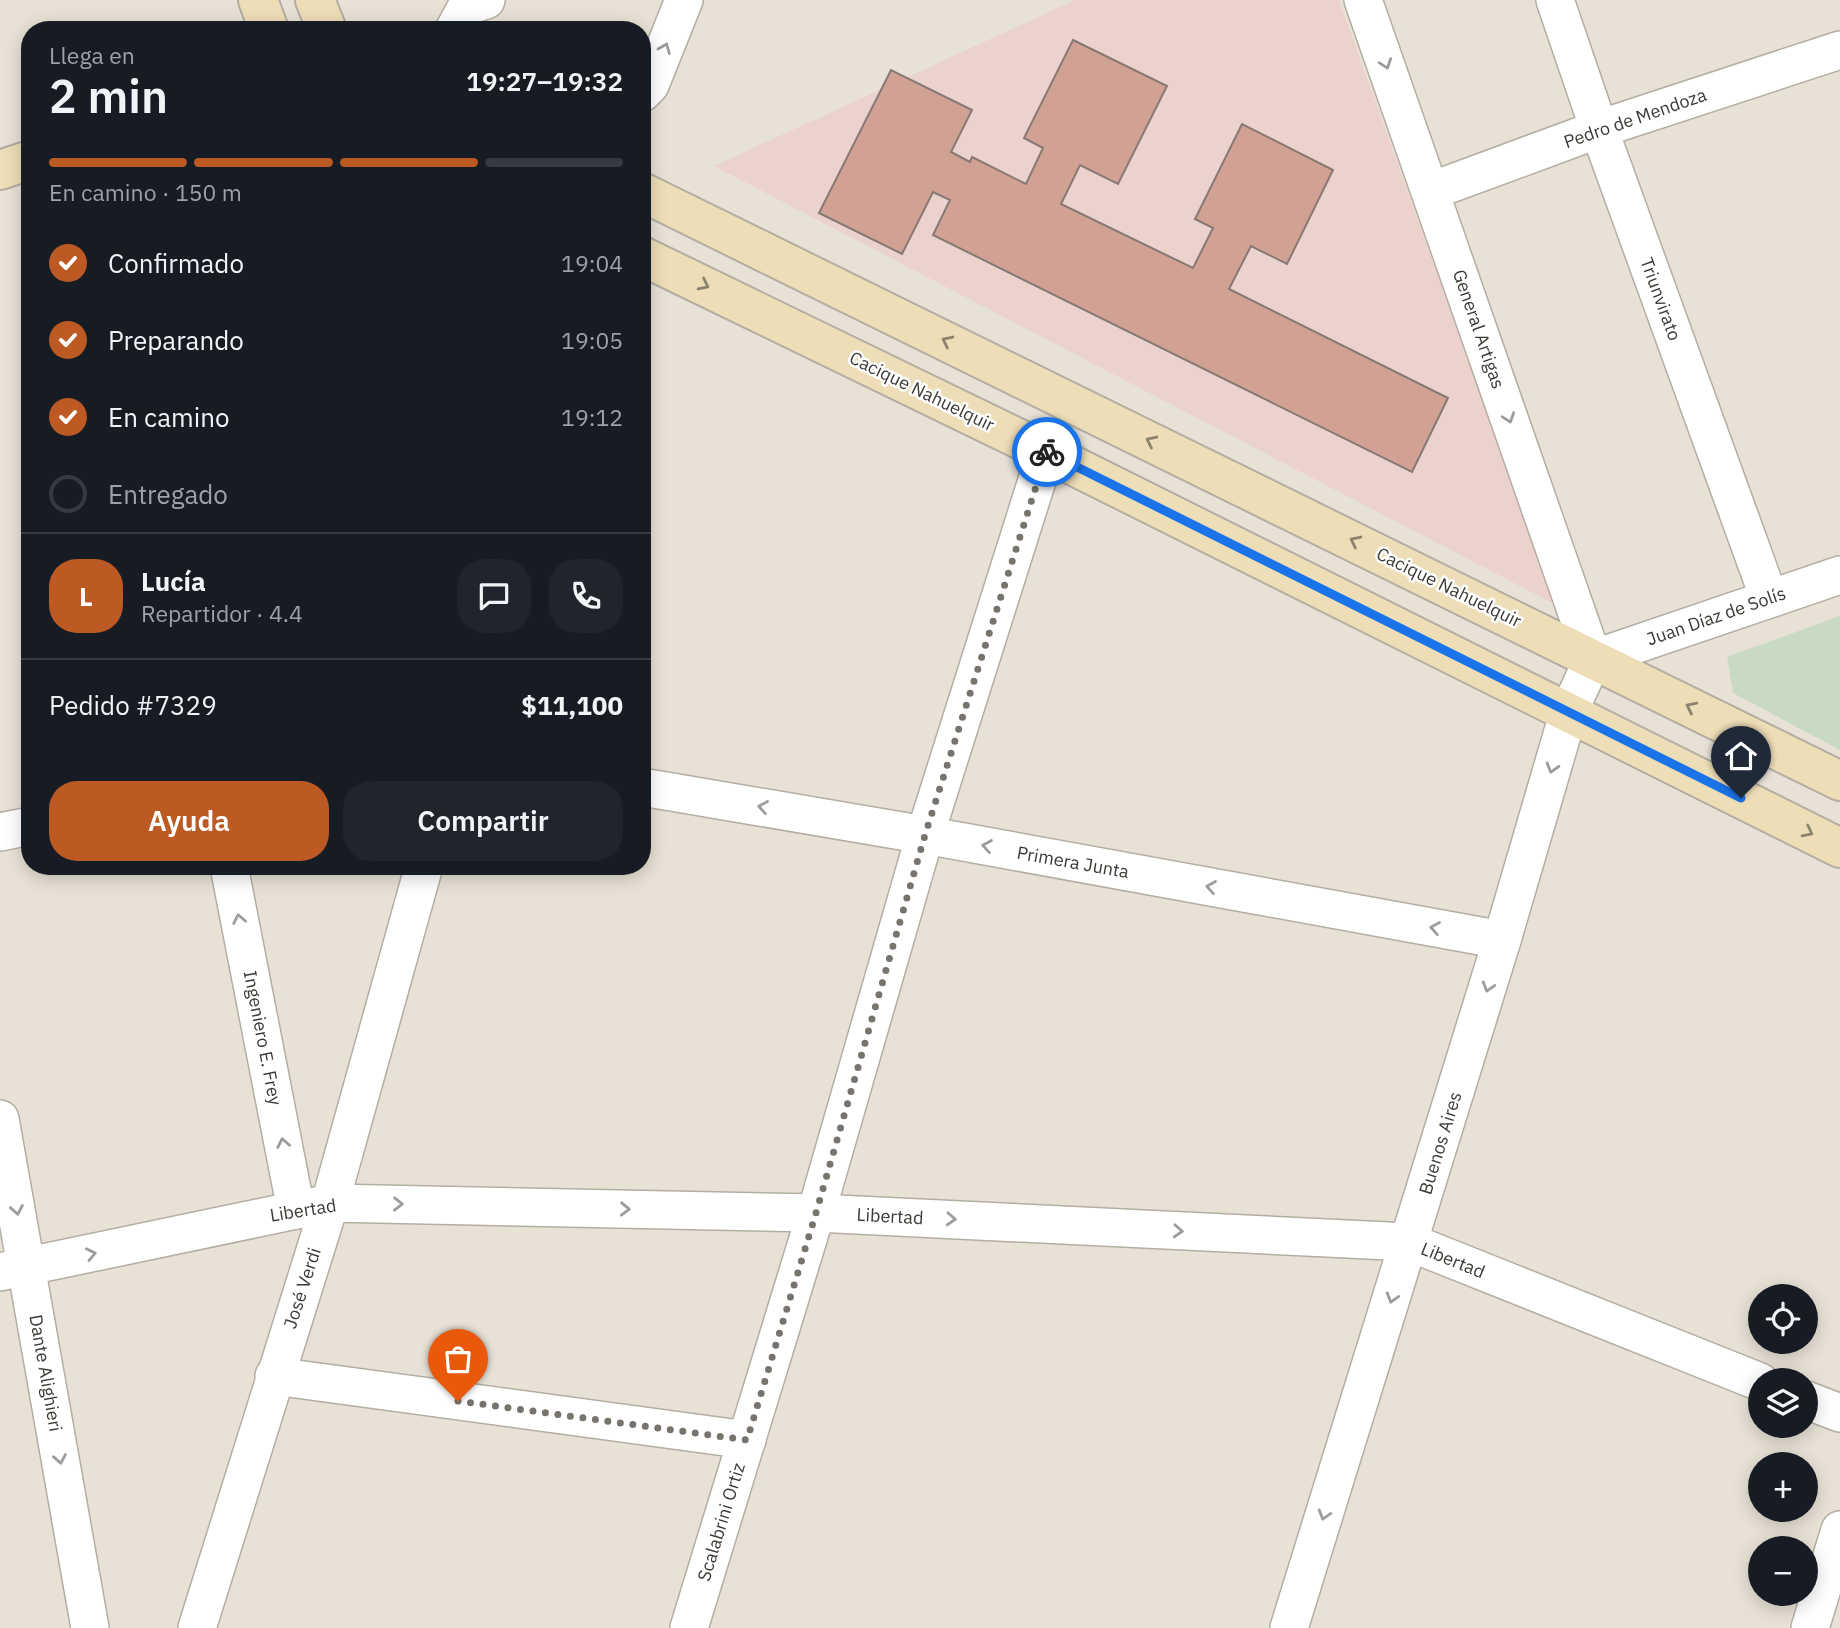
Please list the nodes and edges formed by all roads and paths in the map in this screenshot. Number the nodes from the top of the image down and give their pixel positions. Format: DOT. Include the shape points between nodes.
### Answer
graph roads {
  1 [pos="258,0"];
  2 [pos="316,0"];
  3 [pos="486,0"];
  4 [pos="684,0"];
  5 [pos="1363,0"];
  6 [pos="1555,0"];
  7 [pos="266,21"];
  8 [pos="324,21"];
  9 [pos="459,21"];
  10 [pos="1840,50"];
  11 [pos="651,82"];
  12 [pos="1599,129"];
  13 [pos="21,163"];
  14 [pos="0,170"];
  15 [pos="1431,191"];
  16 [pos="651,196"];
  17 [pos="651,260"];
  18 [pos="1046,452"];
  19 [pos="1840,575"];
  20 [pos="1769,598"];
  21 [pos="1593,659"];
  22 [pos="1569,711"];
  23 [pos="1840,781"];
  24 [pos="651,789"];
  25 [pos="21,828"];
  26 [pos="0,832"];
  27 [pos="925,835"];
  28 [pos="1840,848"];
  29 [pos="231,875"];
  30 [pos="421,875"];
  31 [pos="1502,940"];
  32 [pos="0,1119"];
  33 [pos="313,1206"];
  34 [pos="816,1213"];
  35 [pos="1409,1242"];
  36 [pos="13,1270"];
  37 [pos="274,1376"];
  38 [pos="1748,1377"];
  39 [pos="1818,1405"];
  40 [pos="1840,1413"];
  41 [pos="747,1440"];
  42 [pos="1840,1530"];
  43 [pos="90,1628"];
  44 [pos="197,1628"];
  45 [pos="689,1628"];
  46 [pos="1289,1628"];
  47 [pos="1810,1628"];
  1 -- 7 [label="street"];
  2 -- 8 [label="street"];
  3 -- 9 [label="street" via="467,6"];
  11 -- 4 [label="street, one-way"];
  5 -- 15 [label="street, General Artigas, one-way"];
  6 -- 12 [label="street, Triunvirato"];
  10 -- 12 [label="street, Pedro de Mendoza"];
  12 -- 15 [label="street, Pedro de Mendoza"];
  12 -- 20 [label="street, Triunvirato"];
  13 -- 14 [label="street"];
  15 -- 21 [label="street, General Artigas, one-way"];
  21 -- 16 [label="street, Cacique Nahuelquir, one-way"];
  17 -- 18 [label="street, Cacique Nahuelquir, one-way"];
  18 -- 22 [label="street, Cacique Nahuelquir"];
  18 -- 27 [label="street, Scalabrini Ortiz"];
  19 -- 20 [label="street, Juan Díaz de Solís"];
  20 -- 21 [label="street, Juan Díaz de Solís"];
  21 -- 22 [label="street, Buenos Aires"];
  23 -- 21 [label="street, Cacique Nahuelquir, one-way"];
  22 -- 28 [label="street, Cacique Nahuelquir, one-way"];
  22 -- 31 [label="street, Buenos Aires, one-way"];
  27 -- 24 [label="street, Primera Junta, one-way"];
  25 -- 26 [label="street"];
  31 -- 27 [label="street, Primera Junta, one-way"];
  27 -- 34 [label="street, Scalabrini Ortiz"];
  33 -- 29 [label="street, Ingeniero E. Frey, one-way"];
  30 -- 33 [label="street, José Verdi"];
  31 -- 35 [label="street, Buenos Aires, one-way"];
  32 -- 36 [label="street, Dante Alighieri, one-way"];
  33 -- 34 [label="street, Libertad, one-way"];
  36 -- 33 [label="street, Libertad, one-way"];
  33 -- 37 [label="street, José Verdi"];
  34 -- 35 [label="street, Libertad, one-way"];
  34 -- 41 [label="street, Scalabrini Ortiz"];
  35 -- 38 [label="street, Libertad"];
  35 -- 46 [label="street, Buenos Aires, one-way"];
  36 -- 43 [label="street, Dante Alighieri, one-way"];
  37 -- 41 [label="street"];
  37 -- 44 [label="street, José Verdi"];
  39 -- 40 [label="street"];
  41 -- 45 [label="street, Scalabrini Ortiz"];
  42 -- 47 [label="street"];
}
